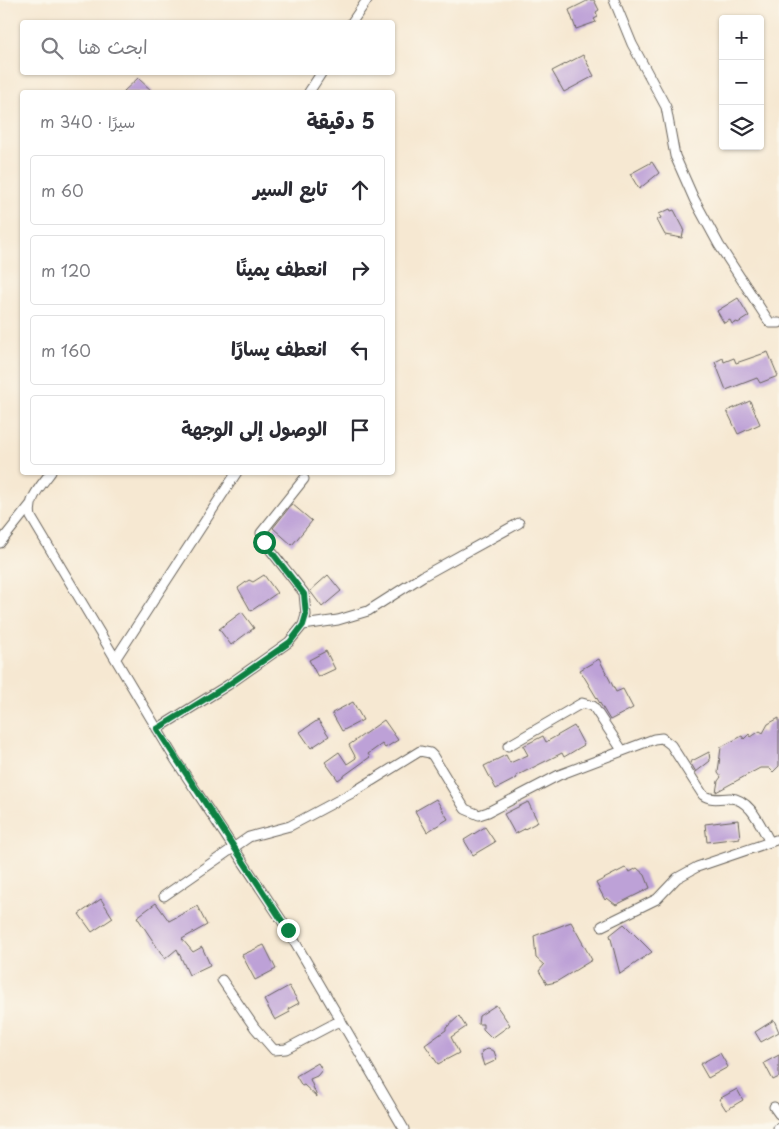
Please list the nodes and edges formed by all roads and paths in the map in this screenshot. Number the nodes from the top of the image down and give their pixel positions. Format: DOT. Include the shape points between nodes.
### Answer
graph roads {
  1 [pos="368,0"];
  2 [pos="614,0"];
  3 [pos="353,20"];
  4 [pos="320,75"];
  5 [pos="310,90"];
  6 [pos="779,323"];
  7 [pos="49,475"];
  8 [pos="235,475"];
  9 [pos="304,480"];
  10 [pos="30,504"];
  11 [pos="519,523"];
  12 [pos="0,543"];
  13 [pos="303,625"];
  14 [pos="116,658"];
  15 [pos="157,729"];
  16 [pos="508,746"];
  17 [pos="622,750"];
  18 [pos="775,840"];
  19 [pos="234,846"];
  20 [pos="164,896"];
  21 [pos="602,926"];
  22 [pos="222,980"];
  23 [pos="341,1020"];
  24 [pos="404,1129"];
  1 -- 3 [label="street"];
  2 -- 6 [label="street" via="632,44 666,107 675,156 698,206 770,324"];
  4 -- 5 [label="street"];
  7 -- 10 [label="street"];
  8 -- 14 [label="street"];
  9 -- 13 [label="street" via="261,533 264,542 304,594 306,615"];
  10 -- 12 [label="street"];
  10 -- 14 [label="street" via="35,522"];
  11 -- 13 [label="street" via="423,576 368,611"];
  13 -- 15 [label="street" via="290,642"];
  14 -- 15 [label="street"];
  15 -- 19 [label="street"];
  16 -- 17 [label="street" via="582,703 593,706"];
  17 -- 18 [label="street" via="654,739 665,739 703,795 743,802"];
  17 -- 19 [label="street" via="559,775 478,815 465,809 434,756 420,751 290,826 249,837"];
  18 -- 21 [label="street" via="697,867 677,878 657,899"];
  19 -- 20 [label="street"];
  19 -- 23 [label="street"];
  22 -- 23 [label="street" via="274,1050 286,1049"];
  23 -- 24 [label="street"];
}
